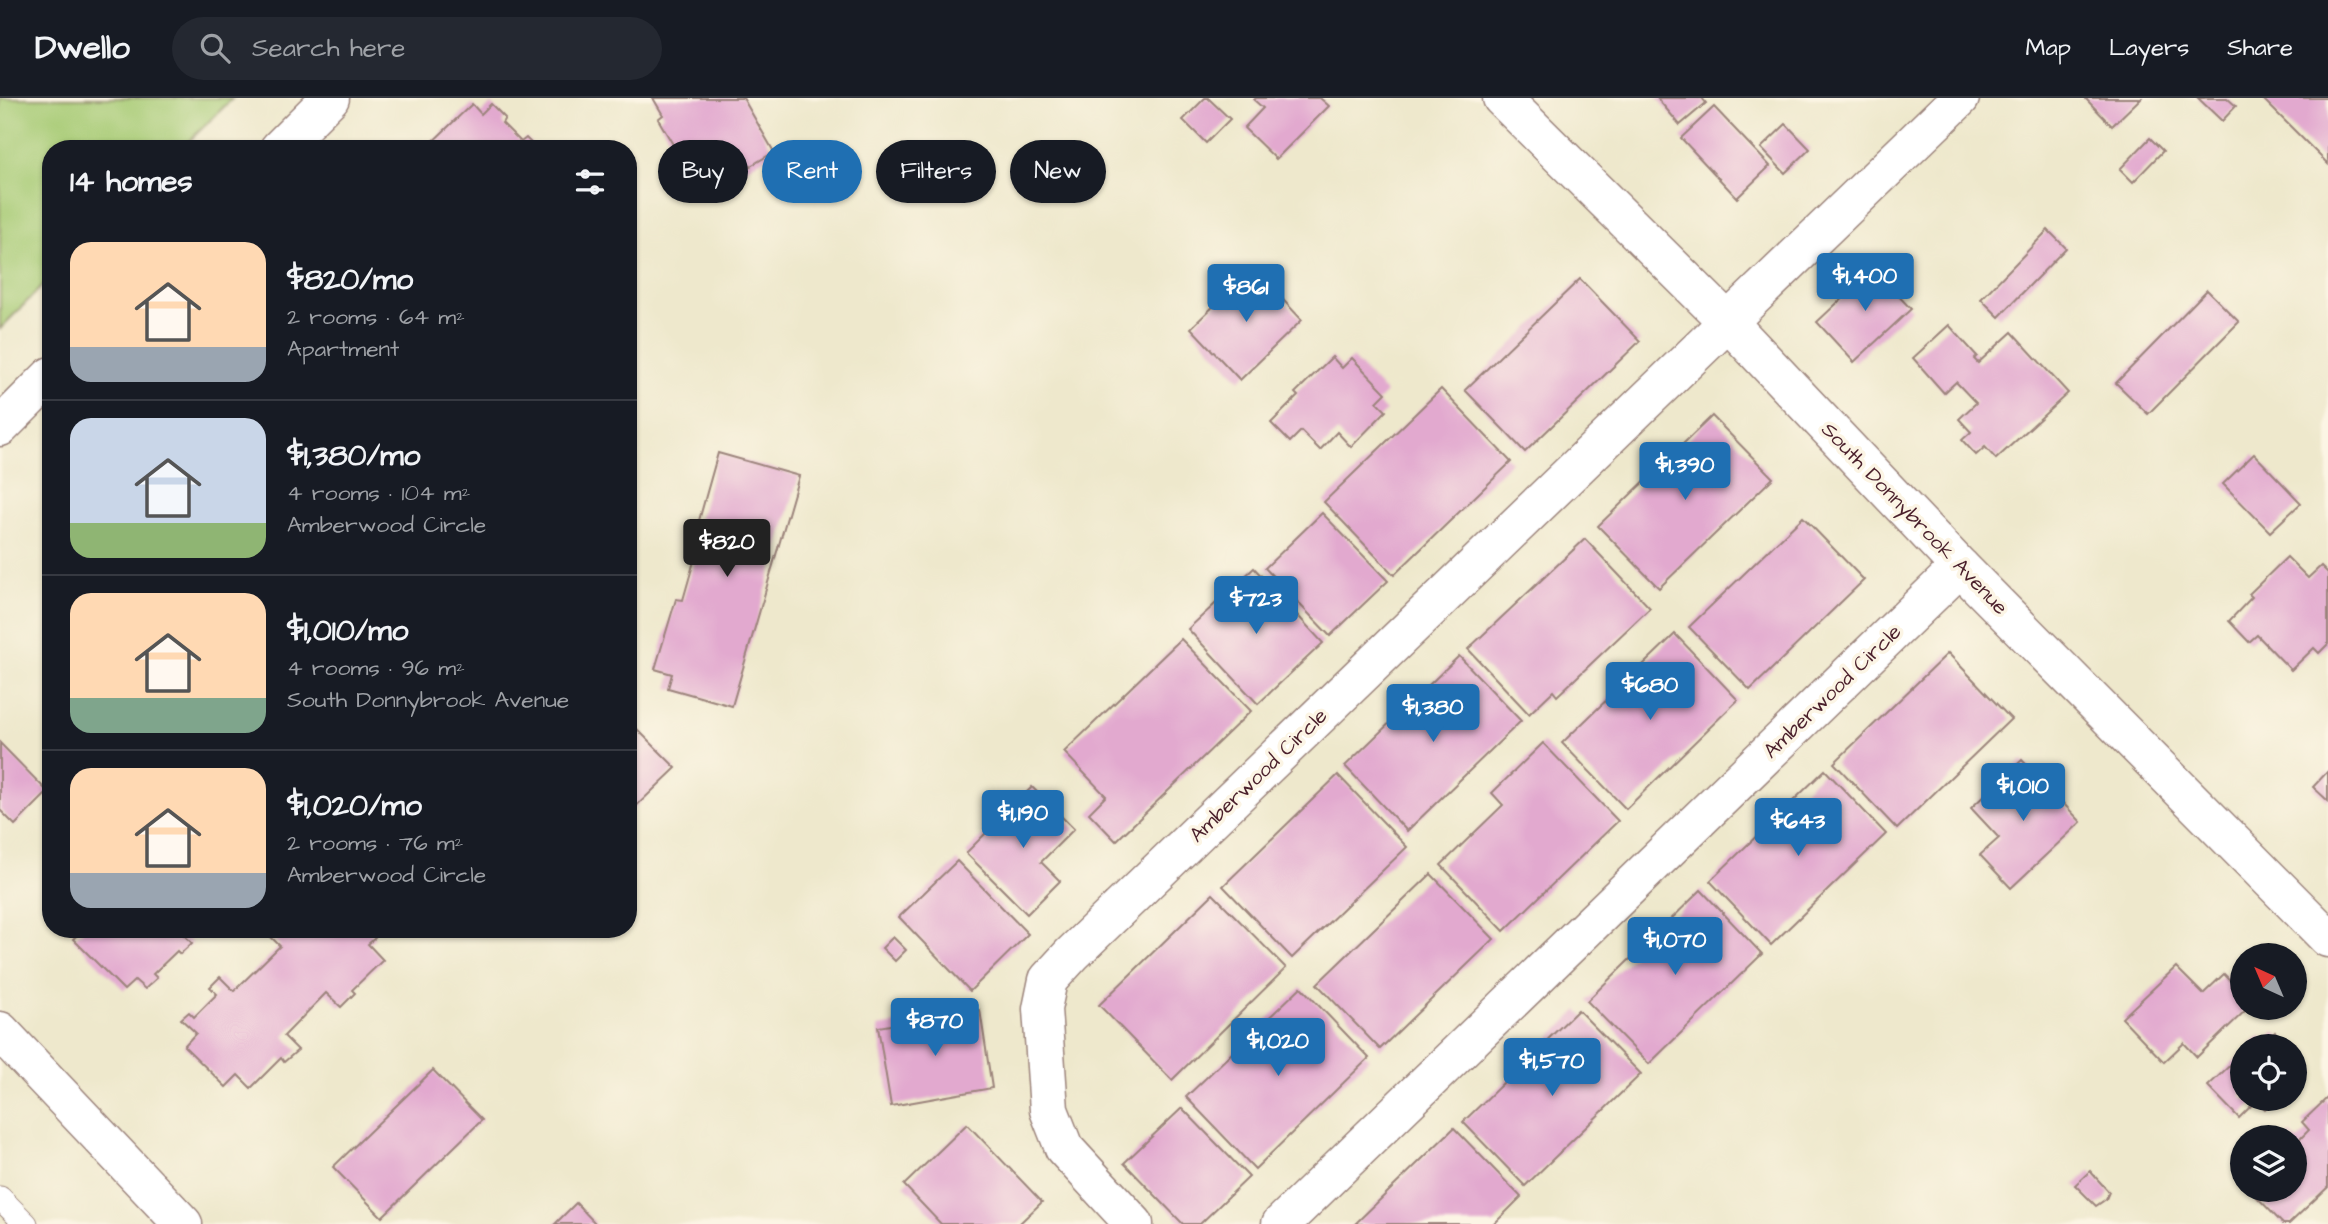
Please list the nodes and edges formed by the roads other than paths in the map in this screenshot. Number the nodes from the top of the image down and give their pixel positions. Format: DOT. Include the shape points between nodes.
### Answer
graph roads {
  1 [pos="330,98"];
  2 [pos="1502,98"];
  3 [pos="1960,98"];
  4 [pos="288,140"];
  5 [pos="1728,322"];
  6 [pos="42,385"];
  7 [pos="0,427"];
  8 [pos="1960,567"];
  9 [pos="2328,939"];
  10 [pos="0,1031"];
  11 [pos="0,1198"];
  12 [pos="26,1224"];
  13 [pos="183,1224"];
  14 [pos="1134,1224"];
  15 [pos="1281,1224"];
  1 -- 4 [label="street"];
  2 -- 5 [label="street, South Donnybrook Avenue"];
  3 -- 5 [label="street, Amberwood Circle"];
  5 -- 8 [label="street, South Donnybrook Avenue"];
  5 -- 14 [label="street, Amberwood Circle" via="1048,980 1042,1009 1049,1110 1064,1147"];
  6 -- 7 [label="street"];
  8 -- 9 [label="street, South Donnybrook Avenue"];
  8 -- 15 [label="street, Amberwood Circle"];
  10 -- 13 [label="street"];
  11 -- 12 [label="lane"];
}
